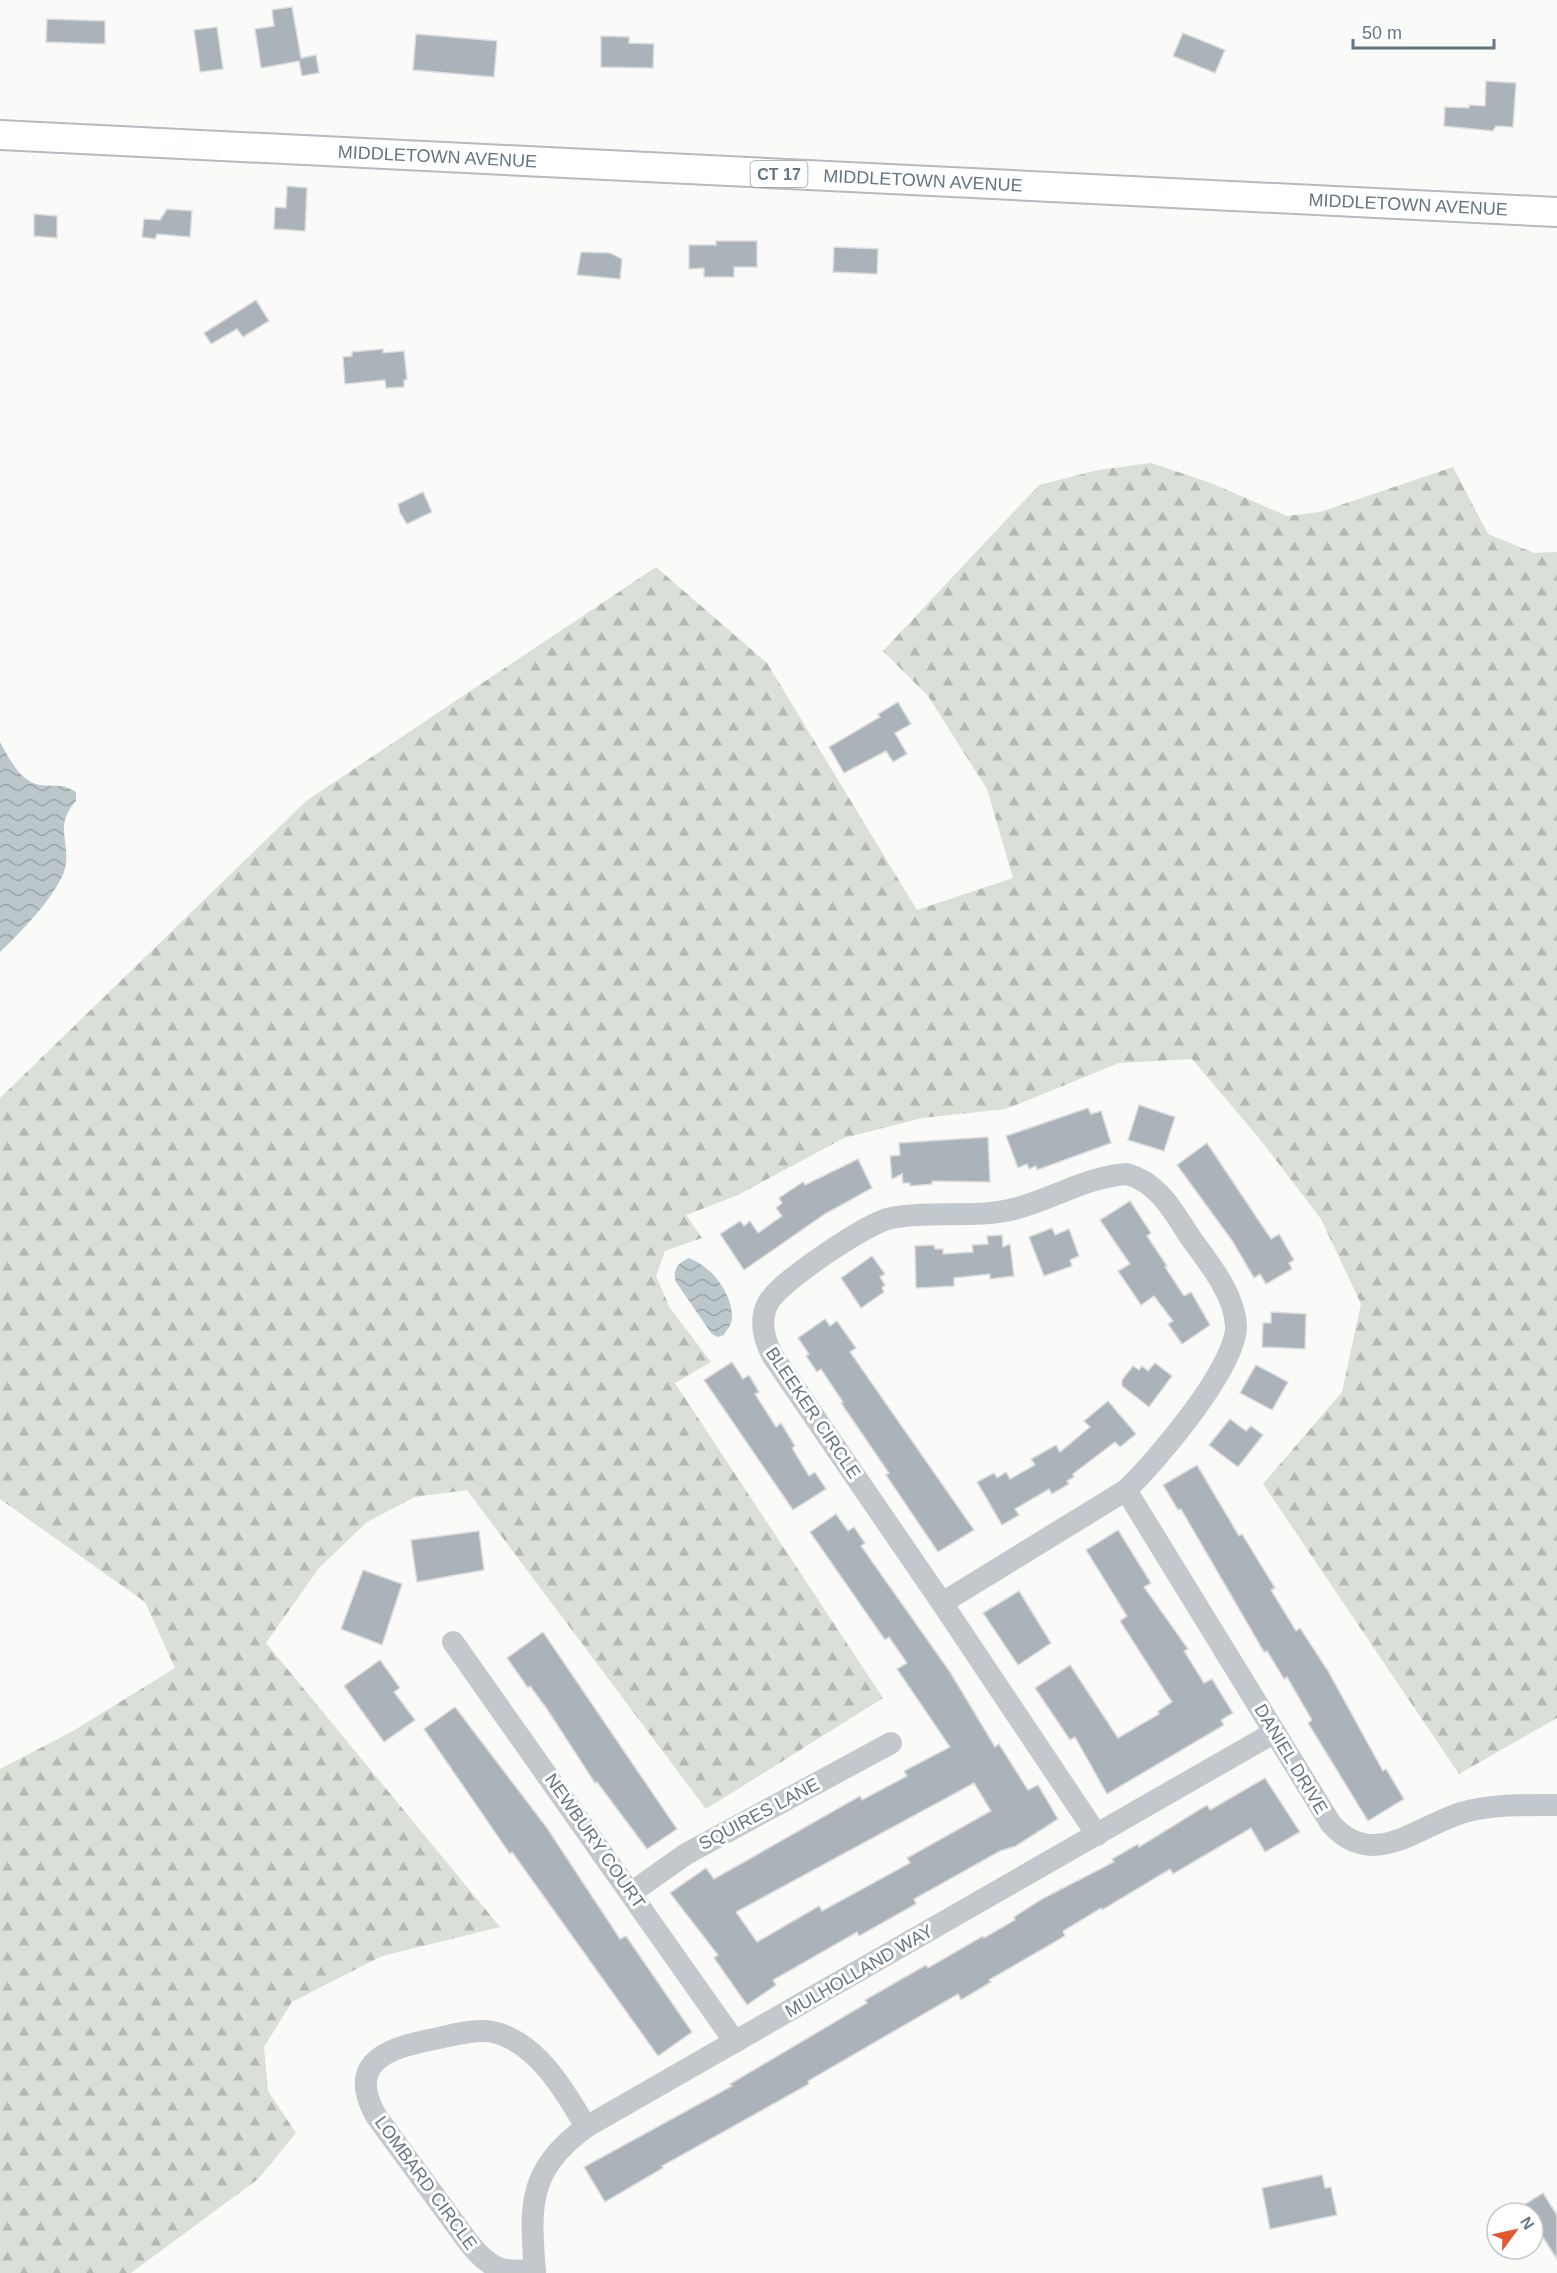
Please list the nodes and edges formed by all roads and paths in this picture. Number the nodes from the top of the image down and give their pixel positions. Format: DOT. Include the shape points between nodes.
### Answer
graph roads {
  1 [pos="0,135"];
  2 [pos="1557,212"];
  3 [pos="1126,1490"];
  4 [pos="942,1603"];
  5 [pos="453,1642"];
  6 [pos="1275,1732"];
  7 [pos="891,1743"];
  8 [pos="1557,1806"];
  9 [pos="1097,1835"];
  10 [pos="631,1893"];
  11 [pos="735,2042"];
  12 [pos="586,2127"];
  13 [pos="535,2271"];
  1 -- 2 [label="main road, MIDDLETOWN AVENUE / CT 17"];
  3 -- 4 [label="street, BLEEKER CIRCLE"];
  3 -- 4 [label="street, BLEEKER CIRCLE" via="1170,1442 1218,1373 1235,1335 1233,1310 1222,1286 1158,1191 1140,1178 1127,1174 1111,1176 1014,1210 891,1218 862,1230 774,1294 764,1311 764,1334 772,1355"];
  3 -- 6 [label="street, DANIEL DRIVE"];
  4 -- 9 [label="street, BLEEKER CIRCLE"];
  5 -- 10 [label="street, NEWBURY COURT"];
  6 -- 8 [label="street, DANIEL DRIVE" via="1331,1824 1353,1843 1384,1845 1461,1813 1487,1808"];
  6 -- 9 [label="street, MULHOLLAND WAY"];
  7 -- 10 [label="street, SQUIRES LANE" via="686,1854"];
  9 -- 11 [label="street, MULHOLLAND WAY"];
  10 -- 11 [label="street, NEWBURY COURT"];
  11 -- 12 [label="street, MULHOLLAND WAY"];
  12 -- 13 [label="street, MULHOLLAND WAY" via="553,2156 536,2189 532,2234"];
  12 -- 13 [label="street, LOMBARD CIRCLE" via="531,2052 497,2032 461,2034 392,2049 370,2070 366,2092 376,2116 479,2255 498,2270"];
}
